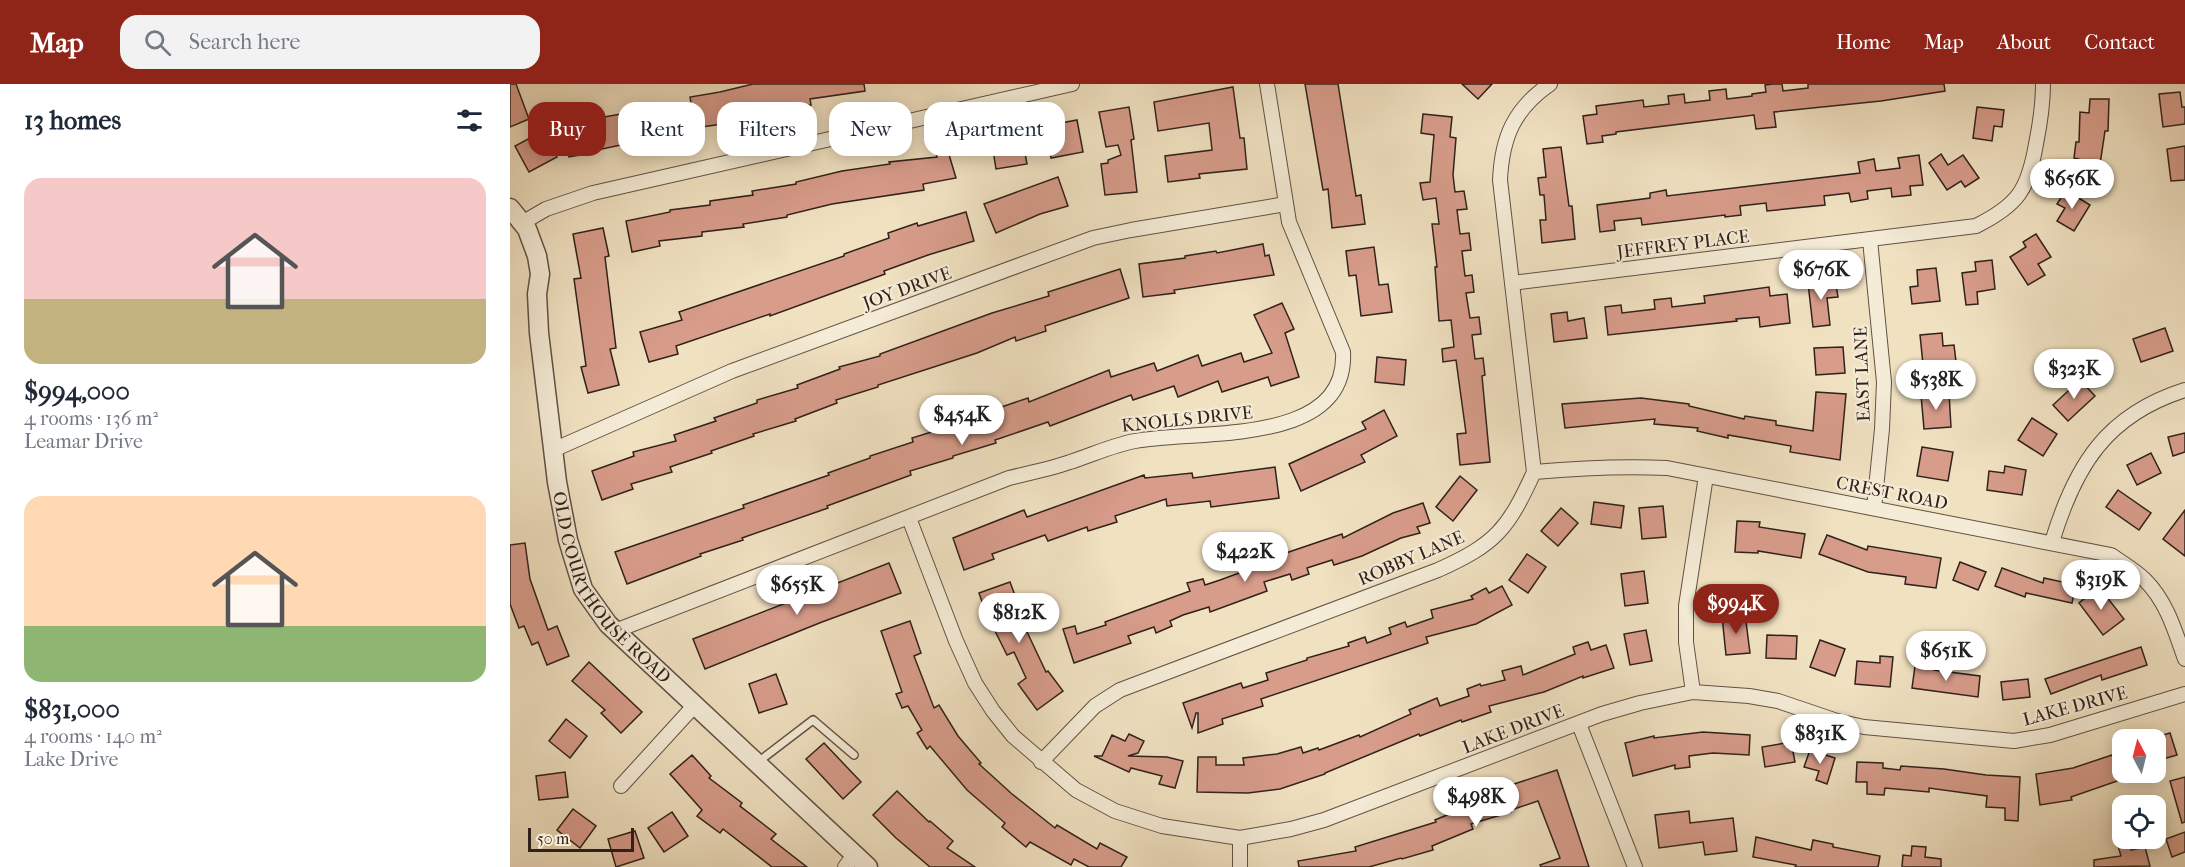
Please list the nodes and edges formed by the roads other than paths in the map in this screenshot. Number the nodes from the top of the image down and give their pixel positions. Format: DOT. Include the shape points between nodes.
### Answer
graph roads {
  1 [pos="1072,84"];
  2 [pos="1267,84"];
  3 [pos="1550,84"];
  4 [pos="2043,84"];
  5 [pos="1287,204"];
  6 [pos="510,208"];
  7 [pos="522,223"];
  8 [pos="1870,240"];
  9 [pos="1512,283"];
  10 [pos="2185,390"];
  11 [pos="553,450"];
  12 [pos="1534,472"];
  13 [pos="1706,476"];
  14 [pos="1874,508"];
  15 [pos="909,518"];
  16 [pos="2052,542"];
  17 [pos="615,631"];
  18 [pos="2185,659"];
  19 [pos="1693,692"];
  20 [pos="2185,694"];
  21 [pos="694,706"];
  22 [pos="1579,723"];
  23 [pos="854,755"];
  24 [pos="1041,762"];
  25 [pos="756,764"];
  26 [pos="621,786"];
  27 [pos="1240,838"];
  28 [pos="856,863"];
  29 [pos="1240,867"];
  30 [pos="1635,867"];
  1 -- 7 [label="street" via="593,193 546,209"];
  2 -- 5 [label="street, KNOLLS DRIVE"];
  3 -- 9 [label="street" via="1519,112 1501,155 1500,180"];
  4 -- 8 [label="street, JEFFREY PLACE" via="2031,173 2008,207 1976,226"];
  5 -- 11 [label="street, JOY DRIVE" via="1093,238 732,371"];
  5 -- 15 [label="street, KNOLLS DRIVE" via="1289,222 1343,352 1339,381 1320,406 1263,429 1122,443 1009,478"];
  6 -- 7 [label="street, OLD COURTHOUSE ROAD"];
  7 -- 11 [label="street, OLD COURTHOUSE ROAD" via="537,256 540,274 539,333"];
  8 -- 9 [label="street, JEFFREY PLACE"];
  8 -- 14 [label="street, EAST LANE" via="1884,382"];
  9 -- 12 [label="street"];
  10 -- 16 [label="street" via="2145,406 2105,438 2074,480"];
  11 -- 17 [label="street, OLD COURTHOUSE ROAD" via="568,540 583,589"];
  12 -- 13 [label="street, CREST ROAD" via="1625,466 1667,468"];
  12 -- 24 [label="street, ROBBY LANE" via="1508,523 1470,556 1120,690 1095,706"];
  13 -- 14 [label="street, CREST ROAD"];
  13 -- 19 [label="street" via="1686,606"];
  14 -- 16 [label="street, CREST ROAD"];
  15 -- 17 [label="street, KNOLLS DRIVE"];
  15 -- 24 [label="street, LAKE DRIVE" via="975,683 1013,736"];
  16 -- 18 [label="street, CREST ROAD" via="2111,555 2144,578 2168,611"];
  17 -- 21 [label="street, OLD COURTHOUSE ROAD"];
  19 -- 20 [label="street, LAKE DRIVE" via="1778,701 1864,727 2014,741 2050,735"];
  19 -- 22 [label="street, LAKE DRIVE" via="1640,703"];
  21 -- 25 [label="street, OLD COURTHOUSE ROAD"];
  21 -- 26 [label="street"];
  22 -- 27 [label="street, LAKE DRIVE" via="1324,820"];
  22 -- 30 [label="street"];
  23 -- 25 [label="lane" via="813,720"];
  24 -- 27 [label="street, LAKE DRIVE" via="1077,790 1115,811 1162,826"];
  25 -- 28 [label="street, OLD COURTHOUSE ROAD"];
  27 -- 29 [label="street"];
}
